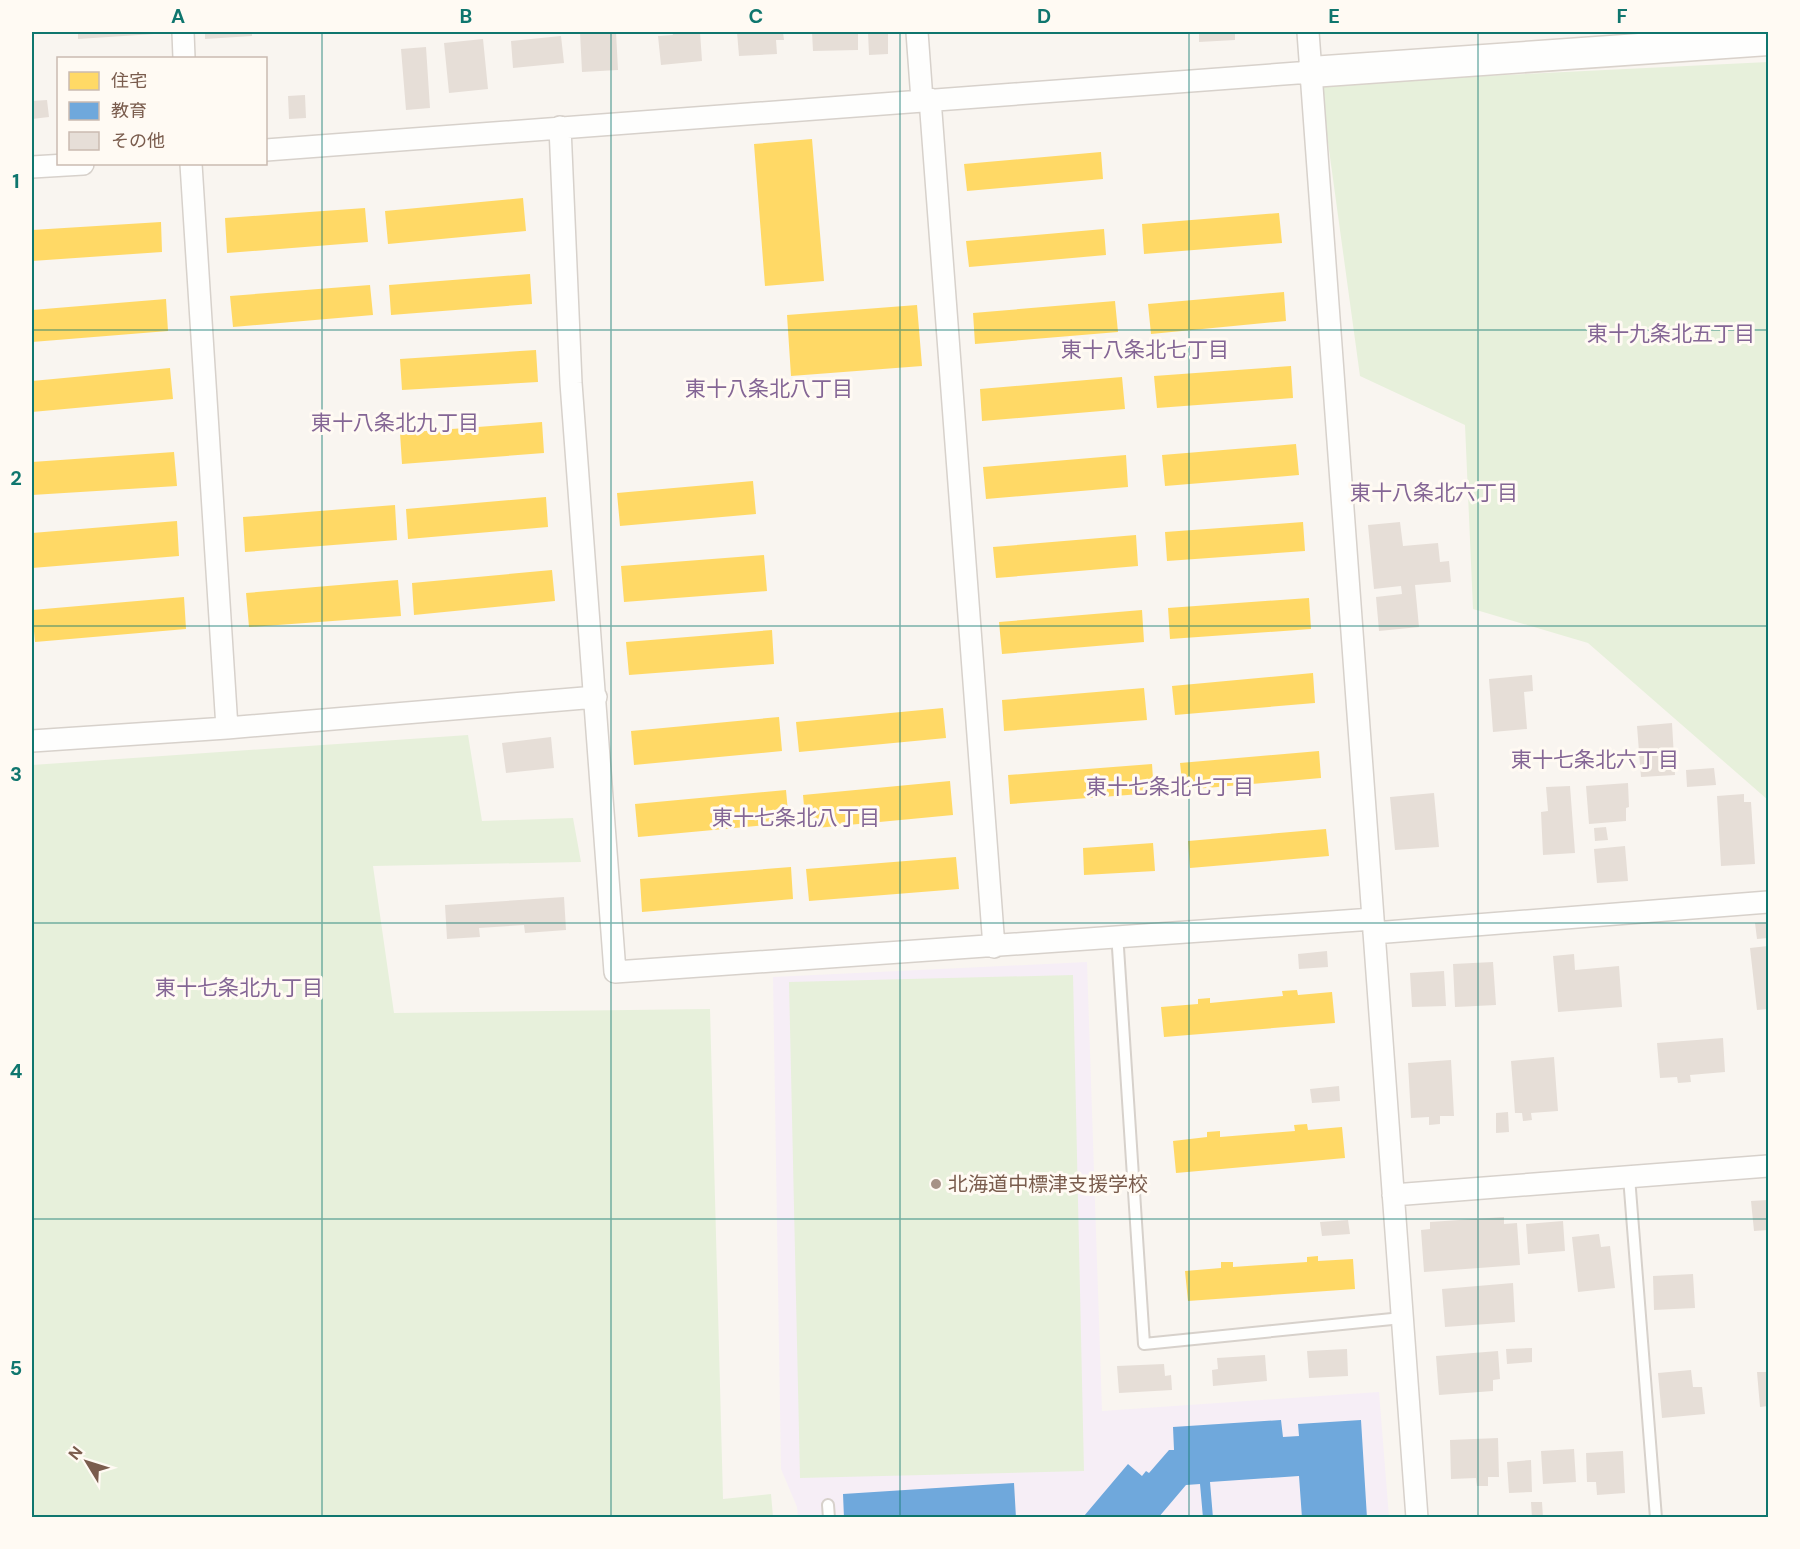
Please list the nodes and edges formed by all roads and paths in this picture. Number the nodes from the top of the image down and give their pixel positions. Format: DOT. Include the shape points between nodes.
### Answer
graph roads {
  1 [pos="183,32"];
  2 [pos="917,32"];
  3 [pos="1308,32"];
  4 [pos="1768,40"];
  5 [pos="184,57"];
  6 [pos="1311,72"];
  7 [pos="926,99"];
  8 [pos="560,127"];
  9 [pos="267,150"];
  10 [pos="66,165"];
  11 [pos="191,165"];
  12 [pos="32,167"];
  13 [pos="596,697"];
  14 [pos="227,728"];
  15 [pos="32,741"];
  16 [pos="1768,902"];
  17 [pos="1374,926"];
  18 [pos="994,947"];
  19 [pos="1118,948"];
  20 [pos="1768,1166"];
  21 [pos="1629,1177"];
  22 [pos="1394,1195"];
  23 [pos="1402,1318"];
  24 [pos="828,1505"];
  25 [pos="829,1518"];
  26 [pos="1417,1518"];
  27 [pos="1656,1518"];
  1 -- 5 [label="street"];
  2 -- 7 [label="street"];
  3 -- 6 [label="street"];
  4 -- 6 [label="street"];
  6 -- 7 [label="street"];
  6 -- 17 [label="street"];
  7 -- 8 [label="street"];
  7 -- 18 [label="street"];
  8 -- 9 [label="street"];
  8 -- 13 [label="street" via="571,383"];
  10 -- 12 [label="street"];
  11 -- 14 [label="street"];
  13 -- 14 [label="street"];
  13 -- 18 [label="street" via="615,972"];
  14 -- 15 [label="street"];
  16 -- 17 [label="street"];
  17 -- 18 [label="street"];
  17 -- 22 [label="street"];
  19 -- 23 [label="lane" via="1144,1344"];
  20 -- 21 [label="street"];
  21 -- 22 [label="street"];
  21 -- 27 [label="lane"];
  22 -- 23 [label="street"];
  23 -- 26 [label="street"];
  24 -- 25 [label="lane"];
}
